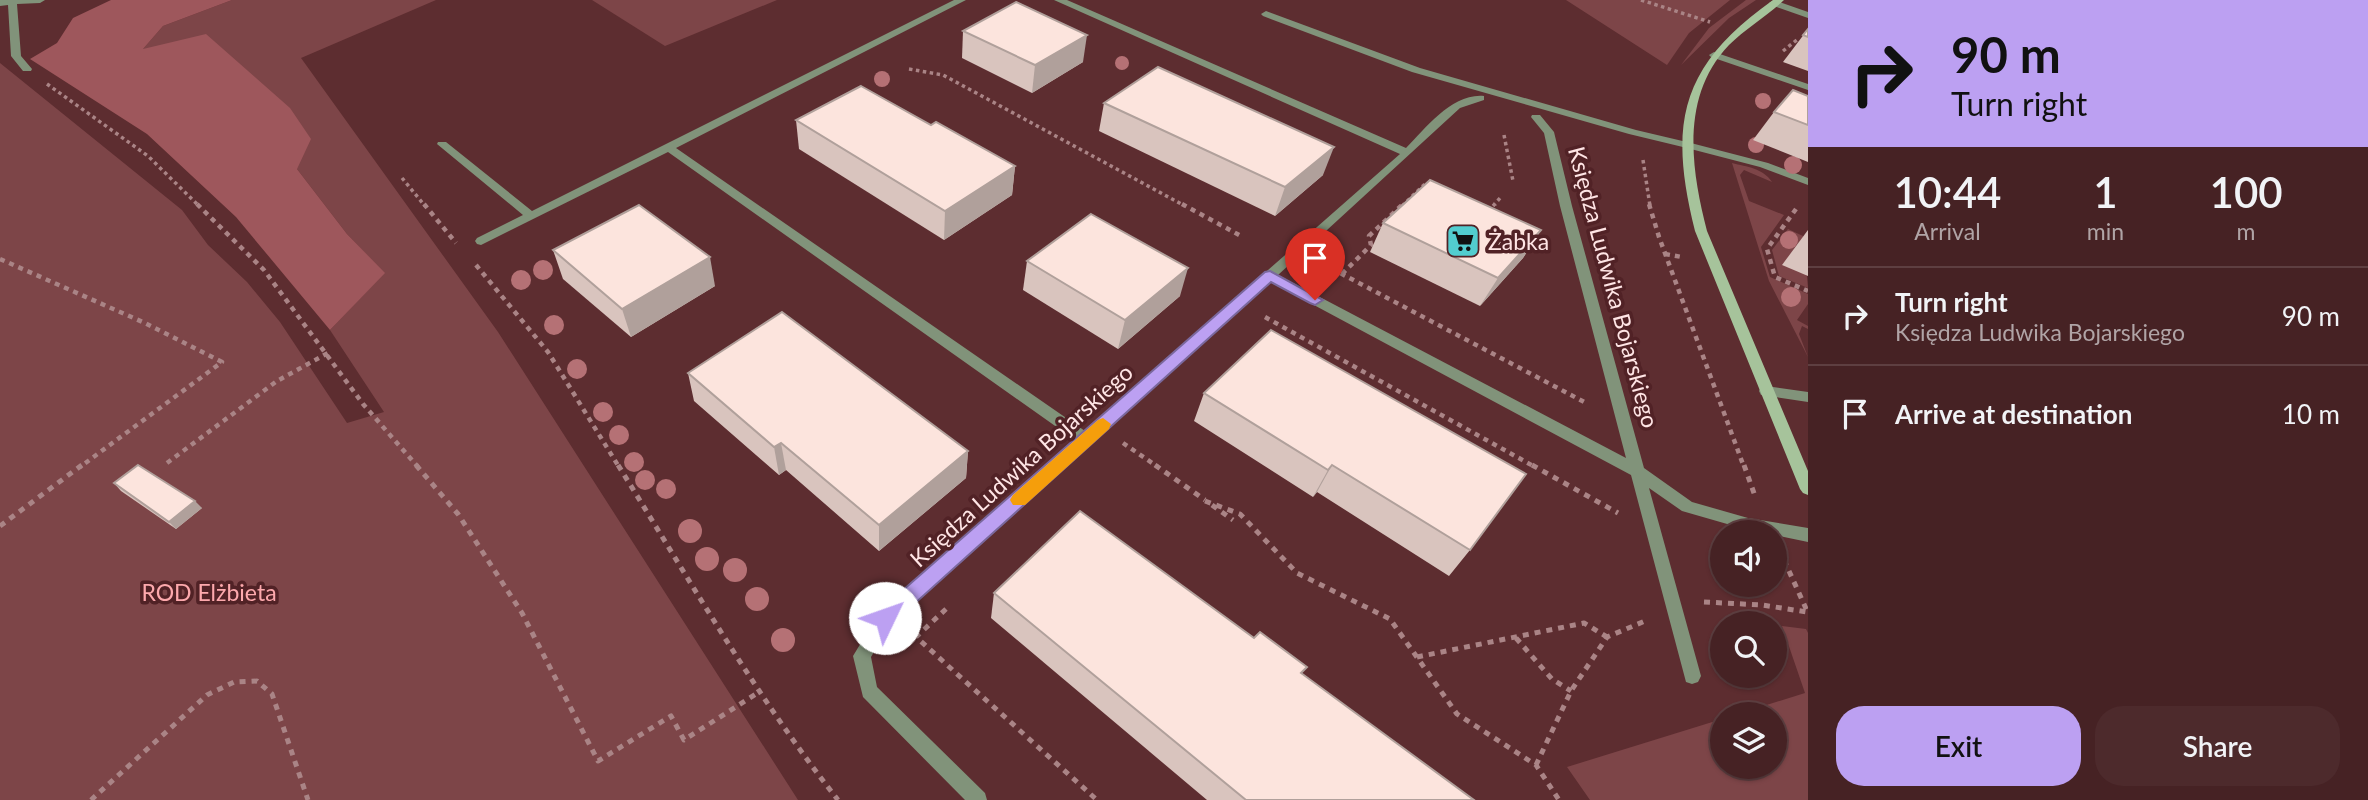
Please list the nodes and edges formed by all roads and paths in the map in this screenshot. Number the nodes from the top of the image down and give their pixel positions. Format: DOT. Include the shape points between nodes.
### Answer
graph roads {
  1 [pos="40,0"];
  2 [pos="961,0"];
  3 [pos="1059,0"];
  4 [pos="1641,0"];
  5 [pos="1777,2"];
  6 [pos="0,3"];
  7 [pos="12,3"];
  8 [pos="1266,14"];
  9 [pos="1808,15"];
  10 [pos="1710,22"];
  11 [pos="1808,34"];
  12 [pos="1714,55"];
  13 [pos="1777,58"];
  14 [pos="27,69"];
  15 [pos="909,69"];
  16 [pos="1808,87"];
  17 [pos="1480,98"];
  18 [pos="1536,117"];
  19 [pos="1504,135"];
  20 [pos="442,144"];
  21 [pos="1686,145"];
  22 [pos="668,147"];
  23 [pos="1641,148"];
  24 [pos="1407,153"];
  25 [pos="402,178"];
  26 [pos="1420,179"];
  27 [pos="1513,181"];
  28 [pos="1427,182"];
  29 [pos="1808,182"];
  30 [pos="1439,188"];
  31 [pos="1501,197"];
  32 [pos="1407,201"];
  33 [pos="1418,206"];
  34 [pos="1796,209"];
  35 [pos="1489,210"];
  36 [pos="531,216"];
  37 [pos="1502,216"];
  38 [pos="1480,220"];
  39 [pos="1241,236"];
  40 [pos="481,241"];
  41 [pos="460,248"];
  42 [pos="1665,254"];
  43 [pos="1673,256"];
  44 [pos="468,257"];
  45 [pos="0,259"];
  46 [pos="1318,262"];
  47 [pos="1342,274"];
  48 [pos="1270,276"];
  49 [pos="1808,291"];
  50 [pos="1267,309"];
  51 [pos="328,353"];
  52 [pos="1766,391"];
  53 [pos="1808,397"];
  54 [pos="1625,426"];
  55 [pos="1132,434"];
  56 [pos="1086,440"];
  57 [pos="1122,443"];
  58 [pos="1112,452"];
  59 [pos="167,463"];
  60 [pos="1638,472"];
  61 [pos="1808,489"];
  62 [pos="1752,490"];
  63 [pos="1205,500"];
  64 [pos="1615,512"];
  65 [pos="1233,520"];
  66 [pos="0,526"];
  67 [pos="1808,535"];
  68 [pos="1789,573"];
  69 [pos="955,600"];
  70 [pos="1692,605"];
  71 [pos="1807,613"];
  72 [pos="1650,620"];
  73 [pos="1515,637"];
  74 [pos="1607,637"];
  75 [pos="1417,657"];
  76 [pos="1692,676"];
  77 [pos="1571,691"];
  78 [pos="759,692"];
  79 [pos="1536,765"];
  80 [pos="91,800"];
  81 [pos="308,800"];
  82 [pos="838,800"];
  83 [pos="978,800"];
  84 [pos="1097,800"];
  85 [pos="1559,800"];
  1 -- 7 [label="street"];
  2 -- 22 [label="street"];
  3 -- 24 [label="street"];
  4 -- 10 [label="path"];
  5 -- 9 [label="street"];
  5 -- 12 [label="street" via="1744,23"];
  6 -- 7 [label="street"];
  7 -- 14 [label="street" via="16,56"];
  8 -- 21 [label="street" via="1416,70"];
  11 -- 13 [label="path"];
  12 -- 16 [label="street"];
  12 -- 21 [label="street" via="1693,97"];
  14 -- 51 [label="path" via="148,156 264,270"];
  15 -- 39 [label="path" via="943,75"];
  17 -- 24 [label="street, Księdza Ludwika Bojarskiego" via="1456,106"];
  18 -- 54 [label="street, Księdza Ludwika Bojarskiego" via="1549,132"];
  19 -- 27 [label="path"];
  20 -- 36 [label="street"];
  21 -- 29 [label="street"];
  21 -- 52 [label="street" via="1691,197 1701,231"];
  22 -- 36 [label="street"];
  22 -- 56 [label="street"];
  23 -- 42 [label="path" via="1650,208"];
  24 -- 48 [label="street, Księdza Ludwika Bojarskiego"];
  25 -- 41 [label="path"];
  26 -- 28 [label="path"];
  28 -- 30 [label="path"];
  28 -- 32 [label="path"];
  31 -- 35 [label="path"];
  32 -- 33 [label="path"];
  32 -- 47 [label="path" via="1369,236 1369,248"];
  34 -- 49 [label="path" via="1767,249 1775,277"];
  35 -- 37 [label="path"];
  35 -- 38 [label="path"];
  36 -- 40 [label="street"];
  42 -- 43 [label="path"];
  42 -- 62 [label="path"];
  44 -- 78 [label="path" via="548,352"];
  45 -- 66 [label="path" via="222,362"];
  46 -- 47 [label="path"];
  47 -- 54 [label="path"];
  48 -- 56 [label="street, Księdza Ludwika Bojarskiego"];
  48 -- 60 [label="street"];
  50 -- 64 [label="path" via="1261,314"];
  51 -- 59 [label="path" via="277,382"];
  51 -- 78 [label="path" via="363,404 458,514 522,613 597,761 671,716 684,740"];
  52 -- 53 [label="street"];
  52 -- 61 [label="street"];
  54 -- 60 [label="street, Księdza Ludwika Bojarskiego"];
  55 -- 57 [label="path"];
  56 -- 83 [label="street, Księdza Ludwika Bojarskiego" via="885,618 862,656 869,691"];
  57 -- 58 [label="path"];
  57 -- 63 [label="path"];
  60 -- 67 [label="street" via="1687,507"];
  60 -- 76 [label="street, Księdza Ludwika Bojarskiego"];
  63 -- 65 [label="path"];
  63 -- 75 [label="path" via="1240,514 1297,573 1390,619"];
  68 -- 71 [label="path"];
  69 -- 84 [label="path" via="916,637"];
  70 -- 71 [label="path" via="1720,601"];
  72 -- 74 [label="path"];
  73 -- 74 [label="path" via="1584,623"];
  73 -- 75 [label="path"];
  73 -- 77 [label="path" via="1552,679"];
  74 -- 77 [label="path"];
  75 -- 79 [label="path" via="1457,715"];
  77 -- 79 [label="path"];
  78 -- 82 [label="path"];
  79 -- 85 [label="path"];
  80 -- 81 [label="path" via="207,695 234,682 257,681 272,694"];
}
